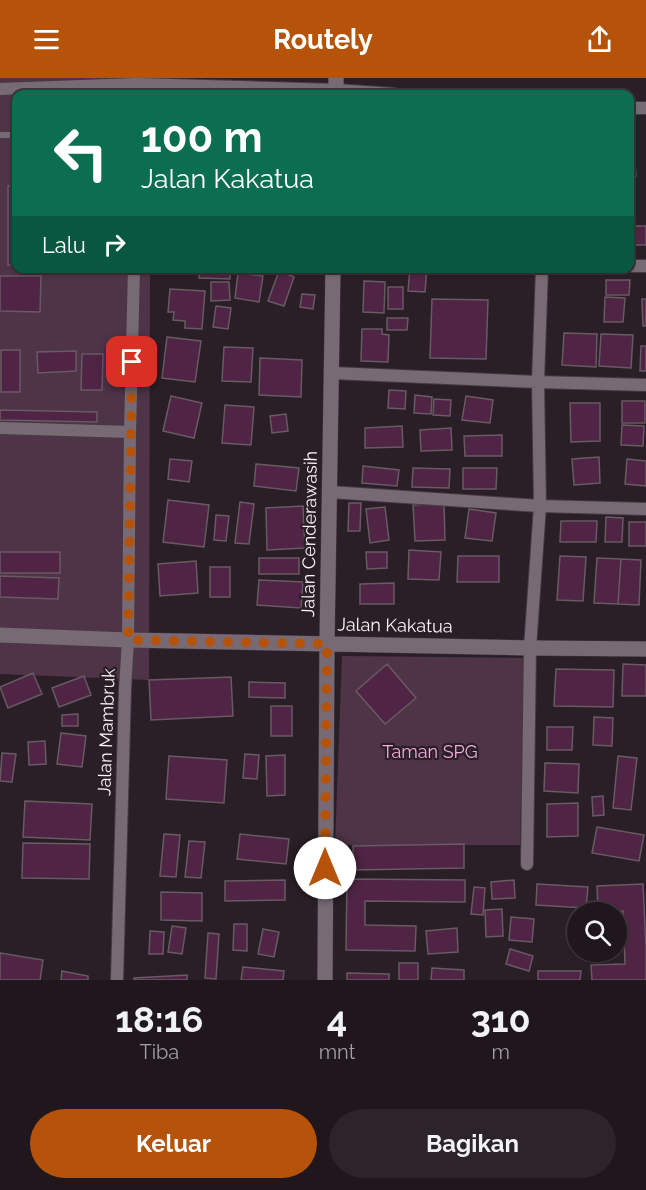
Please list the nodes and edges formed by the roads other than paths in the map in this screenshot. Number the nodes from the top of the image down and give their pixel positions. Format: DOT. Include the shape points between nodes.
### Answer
graph roads {
  1 [pos="136,85"];
  2 [pos="336,87"];
  3 [pos="0,89"];
  4 [pos="361,90"];
  5 [pos="134,273"];
  6 [pos="333,273"];
  7 [pos="542,273"];
  8 [pos="332,373"];
  9 [pos="538,382"];
  10 [pos="646,385"];
  11 [pos="0,428"];
  12 [pos="130,432"];
  13 [pos="330,492"];
  14 [pos="540,506"];
  15 [pos="646,509"];
  16 [pos="0,635"];
  17 [pos="128,640"];
  18 [pos="327,644"];
  19 [pos="530,648"];
  20 [pos="646,649"];
  21 [pos="527,864"];
  22 [pos="117,980"];
  23 [pos="324,980"];
  1 -- 2 [label="street"];
  1 -- 3 [label="street"];
  2 -- 4 [label="street"];
  5 -- 12 [label="street, Jalan Mambruk"];
  6 -- 8 [label="street, Jalan Cenderawasih"];
  7 -- 9 [label="street"];
  8 -- 9 [label="street"];
  8 -- 13 [label="street, Jalan Cenderawasih"];
  9 -- 10 [label="street"];
  9 -- 14 [label="street"];
  11 -- 12 [label="street"];
  12 -- 17 [label="street, Jalan Mambruk"];
  13 -- 14 [label="street"];
  13 -- 18 [label="street, Jalan Cenderawasih"];
  14 -- 15 [label="street"];
  14 -- 19 [label="street"];
  16 -- 17 [label="street, Jalan Kakatua"];
  17 -- 18 [label="street, Jalan Kakatua"];
  17 -- 22 [label="street, Jalan Mambruk"];
  18 -- 19 [label="street, Jalan Kakatua"];
  18 -- 23 [label="street, Jalan Cenderawasih"];
  19 -- 20 [label="street, Jalan Kakatua"];
  19 -- 21 [label="street"];
}
